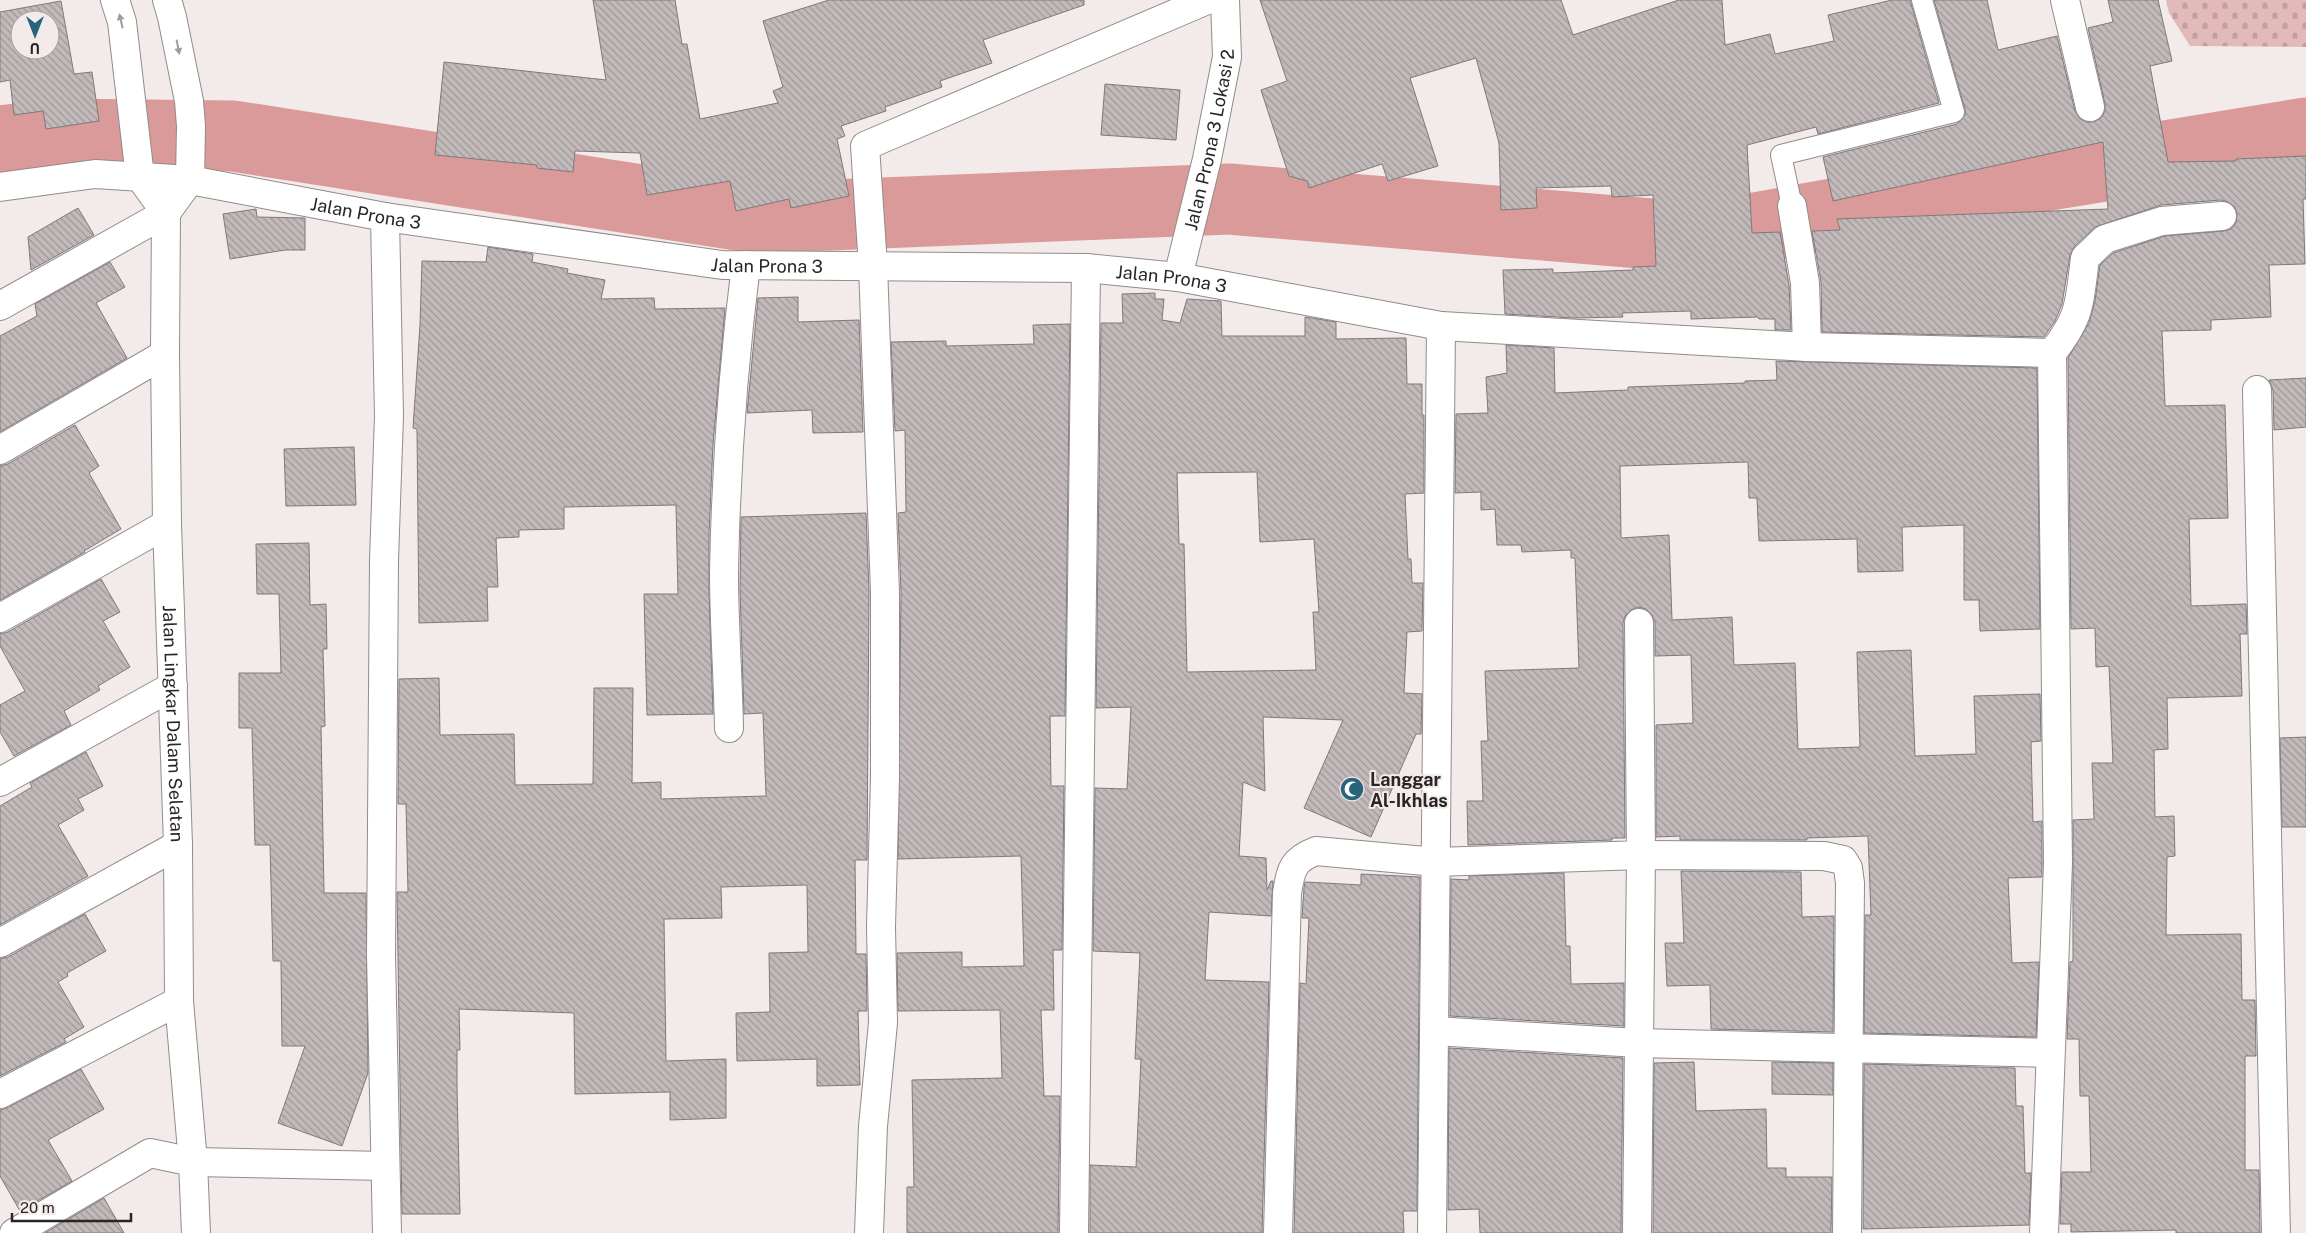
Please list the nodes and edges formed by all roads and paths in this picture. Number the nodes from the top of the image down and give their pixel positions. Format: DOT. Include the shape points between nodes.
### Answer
graph roads {
  1 [pos="115,0"];
  2 [pos="167,0"];
  3 [pos="1207,0"];
  4 [pos="1226,0"];
  5 [pos="1922,0"];
  6 [pos="2065,0"];
  7 [pos="2090,107"];
  8 [pos="139,171"];
  9 [pos="190,174"];
  10 [pos="0,187"];
  11 [pos="1792,206"];
  12 [pos="166,213"];
  13 [pos="2222,216"];
  14 [pos="384,217"];
  15 [pos="1182,264"];
  16 [pos="746,265"];
  17 [pos="873,266"];
  18 [pos="1086,268"];
  19 [pos="0,306"];
  20 [pos="1441,326"];
  21 [pos="1807,347"];
  22 [pos="2052,353"];
  23 [pos="166,354"];
  24 [pos="2257,390"];
  25 [pos="0,450"];
  26 [pos="167,524"];
  27 [pos="0,618"];
  28 [pos="1639,623"];
  29 [pos="173,686"];
  30 [pos="729,728"];
  31 [pos="0,782"];
  32 [pos="178,845"];
  33 [pos="1641,854"];
  34 [pos="1436,862"];
  35 [pos="0,943"];
  36 [pos="179,1001"];
  37 [pos="1434,1031"];
  38 [pos="1638,1043"];
  39 [pos="1848,1048"];
  40 [pos="2050,1054"];
  41 [pos="0,1094"];
  42 [pos="193,1162"];
  43 [pos="385,1166"];
  44 [pos="14,1233"];
  45 [pos="196,1233"];
  46 [pos="387,1233"];
  47 [pos="869,1233"];
  48 [pos="1074,1233"];
  49 [pos="1278,1233"];
  50 [pos="1432,1233"];
  51 [pos="1637,1233"];
  52 [pos="1847,1233"];
  53 [pos="2044,1233"];
  54 [pos="2276,1233"];
  8 -- 1 [label="street, one-way" via="122,22"];
  2 -- 9 [label="street, one-way" via="187,92"];
  3 -- 17 [label="street" via="865,146"];
  4 -- 15 [label="street, Jalan Prona 3 Lokasi 2" via="1227,57"];
  5 -- 11 [label="lane" via="1954,112 1781,155"];
  6 -- 7 [label="street"];
  8 -- 9 [label="street, Jalan Prona 3"];
  8 -- 10 [label="street, Jalan Prona 3"];
  8 -- 12 [label="street"];
  9 -- 12 [label="street"];
  9 -- 14 [label="street, Jalan Prona 3"];
  11 -- 21 [label="street" via="1805,283"];
  12 -- 19 [label="street"];
  12 -- 23 [label="street, Jalan Lingkar Dalam Selatan"];
  13 -- 22 [label="street" via="2162,222 2105,239 2085,258 2081,299 2075,318"];
  14 -- 16 [label="street, Jalan Prona 3" via="722,265"];
  14 -- 43 [label="street" via="389,416 381,771"];
  15 -- 18 [label="street, Jalan Prona 3"];
  15 -- 20 [label="street, Jalan Prona 3"];
  16 -- 17 [label="street, Jalan Prona 3"];
  16 -- 30 [label="street" via="737,332 726,508 724,574"];
  17 -- 18 [label="street, Jalan Prona 3"];
  17 -- 47 [label="street" via="885,592 881,927 884,1023 873,1126"];
  18 -- 48 [label="street"];
  20 -- 21 [label="street, Jalan Prona 3"];
  20 -- 34 [label="street"];
  21 -- 22 [label="street, Jalan Prona 3"];
  22 -- 40 [label="street" via="2058,863"];
  23 -- 25 [label="street"];
  23 -- 26 [label="street, Jalan Lingkar Dalam Selatan"];
  24 -- 54 [label="street"];
  26 -- 27 [label="street"];
  26 -- 29 [label="street, Jalan Lingkar Dalam Selatan"];
  28 -- 33 [label="street"];
  29 -- 31 [label="street"];
  29 -- 32 [label="street, Jalan Lingkar Dalam Selatan"];
  32 -- 35 [label="street"];
  32 -- 36 [label="street, Jalan Lingkar Dalam Selatan"];
  33 -- 34 [label="street"];
  33 -- 38 [label="street"];
  33 -- 39 [label="street" via="1824,856 1843,860 1850,883"];
  34 -- 37 [label="street"];
  34 -- 49 [label="street" via="1316,851 1301,856 1291,872 1287,893"];
  36 -- 41 [label="street"];
  36 -- 42 [label="street, Jalan Lingkar Dalam Selatan"];
  37 -- 38 [label="street"];
  37 -- 50 [label="street"];
  38 -- 39 [label="street"];
  38 -- 51 [label="street"];
  39 -- 40 [label="street"];
  39 -- 52 [label="street"];
  40 -- 53 [label="street"];
  42 -- 43 [label="street"];
  42 -- 44 [label="street" via="150,1153"];
  42 -- 45 [label="street, Jalan Lingkar Dalam Selatan"];
  43 -- 46 [label="street"];
}
